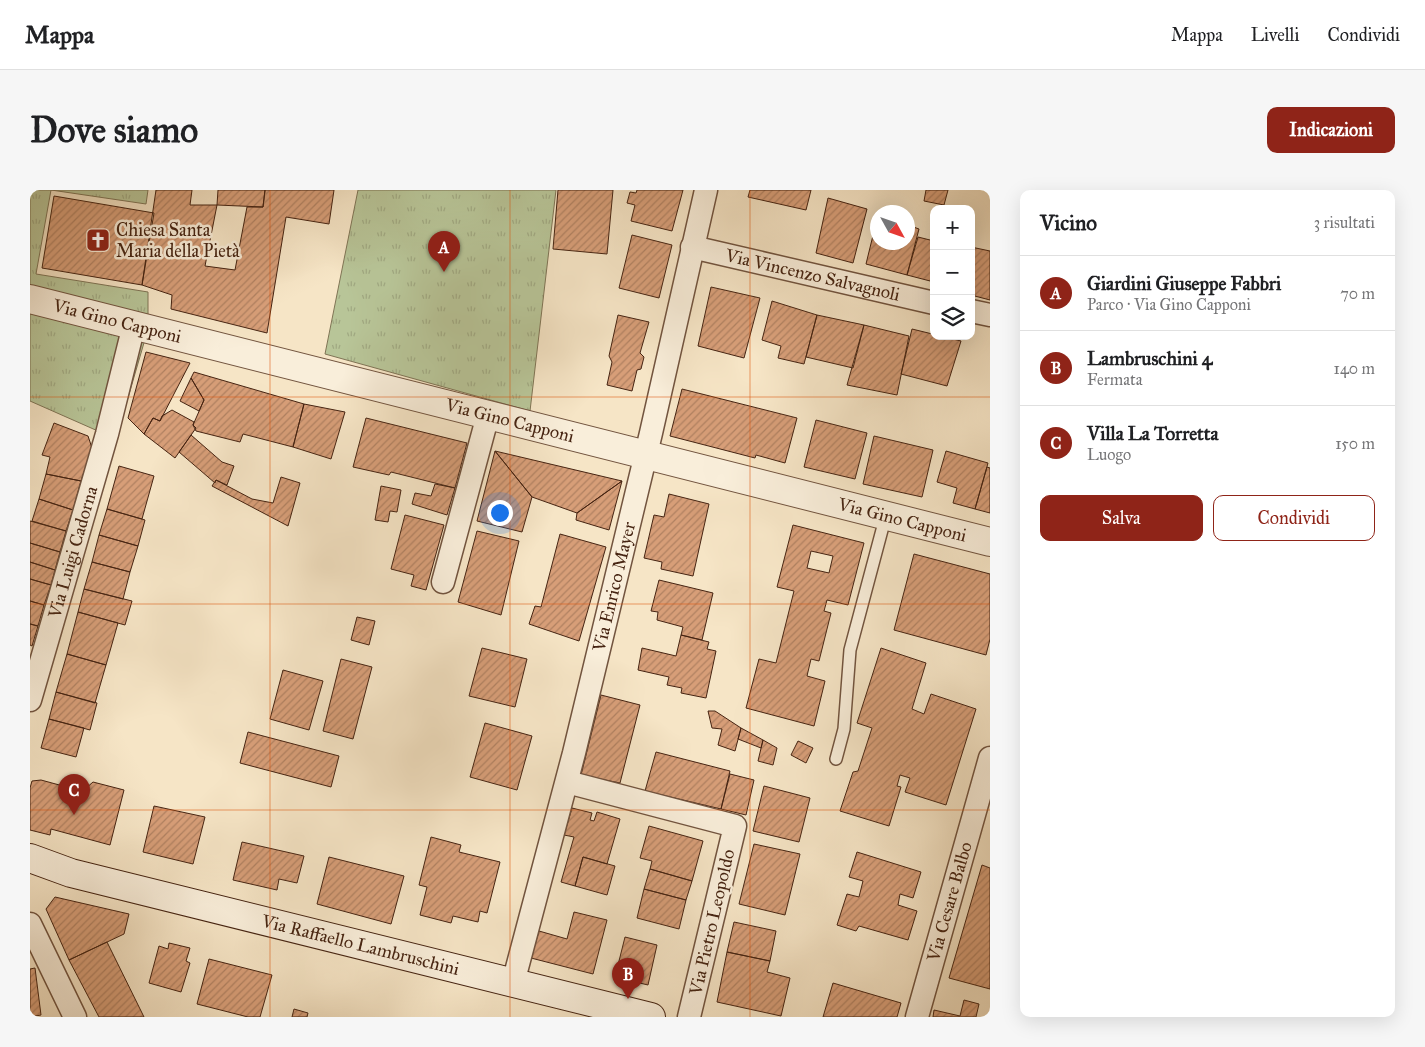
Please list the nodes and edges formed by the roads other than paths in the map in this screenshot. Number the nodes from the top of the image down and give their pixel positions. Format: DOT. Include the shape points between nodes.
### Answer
graph roads {
  1 [pos="706,190"];
  2 [pos="692,247"];
  3 [pos="30,299"];
  4 [pos="930,301"];
  5 [pos="975,312"];
  6 [pos="990,315"];
  7 [pos="134,326"];
  8 [pos="488,415"];
  9 [pos="645,454"];
  10 [pos="886,515"];
  11 [pos="990,542"];
  12 [pos="442,582"];
  13 [pos="30,700"];
  14 [pos="990,758"];
  15 [pos="836,759"];
  16 [pos="566,782"];
  17 [pos="30,858"];
  18 [pos="30,873"];
  19 [pos="71,873"];
  20 [pos="30,924"];
  21 [pos="513,983"];
  22 [pos="75,1017"];
  23 [pos="651,1017"];
  24 [pos="689,1017"];
  25 [pos="917,1017"];
  1 -- 2 [label="street, Via Enrico Mayer"];
  2 -- 4 [label="street, Via Vincenzo Salvagnoli"];
  2 -- 9 [label="street, Via Enrico Mayer"];
  3 -- 7 [label="street, Via Gino Capponi"];
  5 -- 6 [label="street"];
  7 -- 8 [label="street, Via Gino Capponi"];
  7 -- 13 [label="street, Via Luigi Cadorna" via="107,434"];
  8 -- 9 [label="street, Via Gino Capponi"];
  8 -- 12 [label="street"];
  9 -- 10 [label="street, Via Gino Capponi"];
  9 -- 16 [label="street, Via Enrico Mayer"];
  10 -- 11 [label="street, Via Gino Capponi"];
  10 -- 15 [label="lane" via="850,650 844,729"];
  14 -- 25 [label="street, Via Cesare Balbo"];
  16 -- 21 [label="street, Via Enrico Mayer"];
  16 -- 24 [label="street, Via Pietro Leopoldo" via="735,826"];
  17 -- 19 [label="street"];
  18 -- 19 [label="street"];
  19 -- 21 [label="street, Via Raffaello Lambruschini"];
  20 -- 22 [label="street"];
  21 -- 23 [label="street, Via Raffaello Lambruschini"];
}
